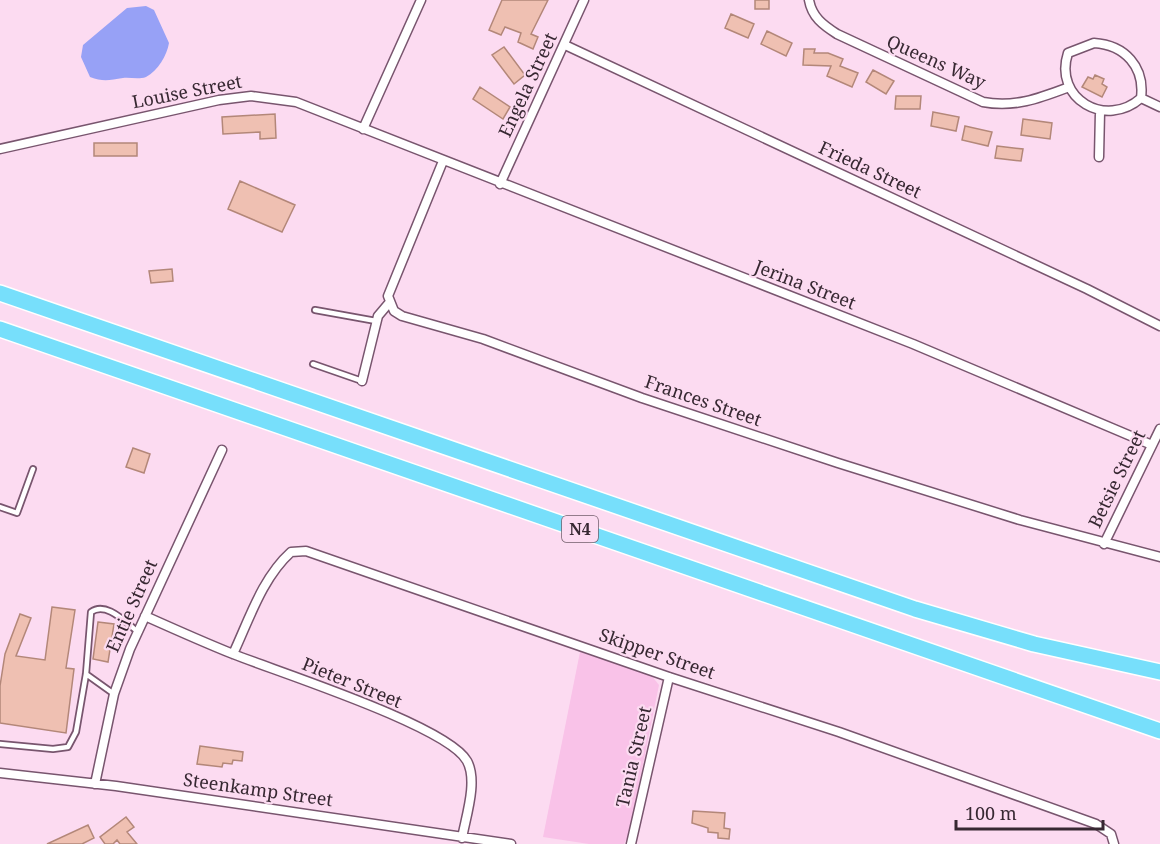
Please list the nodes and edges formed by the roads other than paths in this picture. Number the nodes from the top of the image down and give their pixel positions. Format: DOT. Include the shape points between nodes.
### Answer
graph roads {
  1 [pos="421,0"];
  2 [pos="584,0"];
  3 [pos="809,0"];
  4 [pos="565,45"];
  5 [pos="1069,87"];
  6 [pos="1141,98"];
  7 [pos="1160,107"];
  8 [pos="1100,111"];
  9 [pos="363,129"];
  10 [pos="0,149"];
  11 [pos="1099,157"];
  12 [pos="443,161"];
  13 [pos="500,184"];
  14 [pos="0,293"];
  15 [pos="389,303"];
  16 [pos="315,309"];
  17 [pos="376,321"];
  18 [pos="1160,326"];
  19 [pos="0,329"];
  20 [pos="314,364"];
  21 [pos="362,381"];
  22 [pos="1160,429"];
  23 [pos="1152,445"];
  24 [pos="222,450"];
  25 [pos="33,469"];
  26 [pos="0,507"];
  27 [pos="1104,544"];
  28 [pos="1160,557"];
  29 [pos="145,616"];
  30 [pos="137,632"];
  31 [pos="233,654"];
  32 [pos="1160,672"];
  33 [pos="86,674"];
  34 [pos="669,677"];
  35 [pos="114,694"];
  36 [pos="1160,731"];
  37 [pos="0,744"];
  38 [pos="0,773"];
  39 [pos="95,784"];
  40 [pos="462,838"];
  41 [pos="511,844"];
  42 [pos="631,844"];
  43 [pos="1114,844"];
  1 -- 9 [label="street"];
  2 -- 4 [label="street, Engela Street"];
  3 -- 5 [label="street, Queens Way" via="820,22 837,34 983,102 1024,103"];
  4 -- 13 [label="street, Engela Street"];
  4 -- 18 [label="street, Frieda Street"];
  5 -- 6 [label="street" via="1065,70 1068,53 1085,45 1103,43 1121,50 1134,63 1141,80"];
  5 -- 8 [label="street" via="1082,103"];
  6 -- 7 [label="street"];
  6 -- 8 [label="street" via="1126,108"];
  8 -- 11 [label="street"];
  9 -- 10 [label="street, Louise Street" via="296,102 251,96 219,99"];
  9 -- 12 [label="street, Louise Street"];
  12 -- 13 [label="street, Jerina Street"];
  12 -- 15 [label="street" via="391,287"];
  13 -- 23 [label="street, Jerina Street" via="912,344"];
  14 -- 32 [label="highway, N4" via="915,609 1034,644"];
  15 -- 17 [label="street"];
  15 -- 27 [label="street, Frances Street" via="402,316 483,339 642,398"];
  16 -- 17 [label="lane"];
  17 -- 21 [label="street"];
  19 -- 36 [label="highway, N4"];
  20 -- 21 [label="lane"];
  22 -- 23 [label="street, Betsie Street"];
  23 -- 27 [label="street, Betsie Street"];
  24 -- 29 [label="street, Entie Street"];
  25 -- 26 [label="lane" via="17,513"];
  27 -- 28 [label="street, Frances Street"];
  29 -- 30 [label="street, Entie Street"];
  29 -- 31 [label="street, Pieter Street"];
  30 -- 33 [label="lane" via="115,614 96,608 91,612"];
  30 -- 35 [label="street, Entie Street"];
  31 -- 34 [label="street, Skipper Street" via="277,568 291,552 306,551"];
  31 -- 40 [label="street, Pieter Street" via="374,708 458,749 471,773"];
  33 -- 35 [label="lane"];
  33 -- 37 [label="lane" via="76,732 68,747"];
  34 -- 42 [label="street, Tania Street"];
  34 -- 43 [label="street, Skipper Street" via="839,732 1096,824 1111,834"];
  35 -- 39 [label="street, Entie Street"];
  38 -- 39 [label="street, Steenkamp Street"];
  39 -- 40 [label="street, Steenkamp Street"];
  40 -- 41 [label="street, Steenkamp Street"];
}
